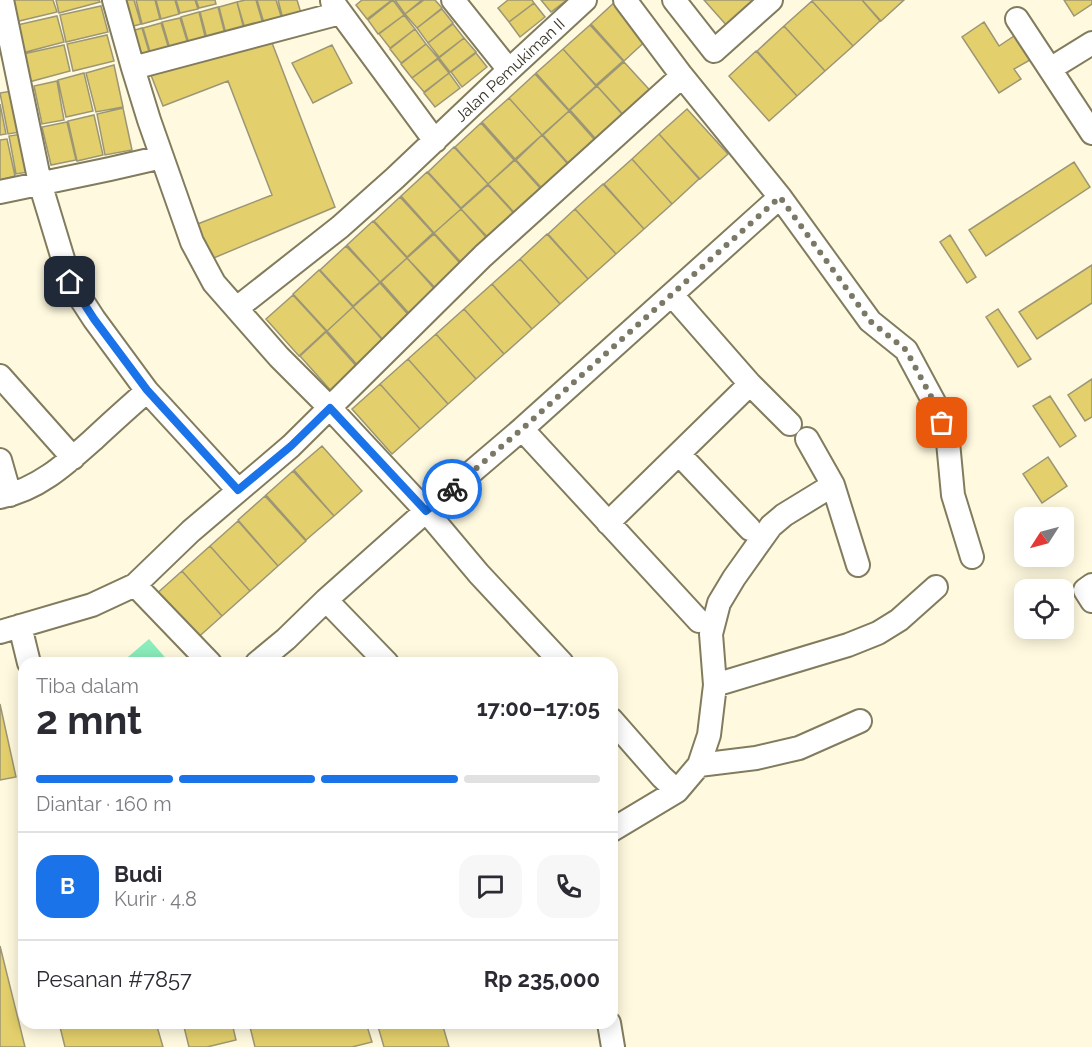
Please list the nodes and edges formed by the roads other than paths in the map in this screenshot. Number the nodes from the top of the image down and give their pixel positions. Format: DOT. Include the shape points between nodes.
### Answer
graph roads {
  1 [pos="2,0"];
  2 [pos="114,0"];
  3 [pos="453,0"];
  4 [pos="585,0"];
  5 [pos="625,0"];
  6 [pos="674,0"];
  7 [pos="771,0"];
  8 [pos="336,6"];
  9 [pos="1017,19"];
  10 [pos="1092,43"];
  11 [pos="8,64"];
  12 [pos="133,68"];
  13 [pos="1050,69"];
  14 [pos="509,70"];
  15 [pos="682,76"];
  16 [pos="1092,133"];
  17 [pos="435,141"];
  18 [pos="162,157"];
  19 [pos="40,183"];
  20 [pos="0,192"];
  21 [pos="780,197"];
  22 [pos="672,295"];
  23 [pos="237,308"];
  24 [pos="0,376"];
  25 [pos="750,384"];
  26 [pos="147,390"];
  27 [pos="330,408"];
  28 [pos="789,424"];
  29 [pos="522,429"];
  30 [pos="807,439"];
  31 [pos="679,454"];
  32 [pos="73,458"];
  33 [pos="0,460"];
  34 [pos="833,485"];
  35 [pos="238,490"];
  36 [pos="5,496"];
  37 [pos="426,511"];
  38 [pos="608,523"];
  39 [pos="750,529"];
  40 [pos="972,557"];
  41 [pos="858,565"];
  42 [pos="135,585"];
  43 [pos="1092,585"];
  44 [pos="936,586"];
  45 [pos="327,600"];
  46 [pos="1092,601"];
  47 [pos="699,621"];
  48 [pos="10,629"];
  49 [pos="26,657"];
  50 [pos="204,657"];
  51 [pos="264,657"];
  52 [pos="381,657"];
  53 [pos="556,657"];
  54 [pos="715,685"];
  55 [pos="860,721"];
  56 [pos="618,727"];
  57 [pos="699,765"];
  58 [pos="677,791"];
  59 [pos="618,826"];
  60 [pos="610,1029"];
  61 [pos="614,1047"];
  1 -- 11 [label="street"];
  2 -- 12 [label="street"];
  3 -- 14 [label="street"];
  4 -- 14 [label="street, Jalan Pemukiman II"];
  5 -- 15 [label="street"];
  6 -- 7 [label="street" via="714,51"];
  8 -- 12 [label="street"];
  8 -- 17 [label="street"];
  9 -- 13 [label="street"];
  10 -- 13 [label="street"];
  11 -- 19 [label="street"];
  12 -- 18 [label="street"];
  13 -- 16 [label="street"];
  14 -- 17 [label="street, Jalan Pemukiman II"];
  15 -- 21 [label="street"];
  15 -- 27 [label="street" via="483,256"];
  17 -- 23 [label="street, Jalan Pemukiman II" via="340,227"];
  18 -- 19 [label="street"];
  18 -- 23 [label="street" via="192,242 214,283"];
  19 -- 20 [label="street"];
  19 -- 26 [label="street" via="70,282"];
  21 -- 22 [label="street"];
  21 -- 40 [label="street" via="870,321 906,350 935,404 948,442 953,495"];
  22 -- 25 [label="street"];
  22 -- 29 [label="street"];
  23 -- 27 [label="street"];
  24 -- 32 [label="street"];
  25 -- 28 [label="street"];
  25 -- 31 [label="street"];
  26 -- 32 [label="street"];
  26 -- 35 [label="street"];
  27 -- 35 [label="street"];
  27 -- 37 [label="street"];
  29 -- 37 [label="street"];
  29 -- 38 [label="street"];
  30 -- 34 [label="street"];
  31 -- 38 [label="street"];
  31 -- 39 [label="street"];
  32 -- 36 [label="street" via="48,477"];
  33 -- 36 [label="street"];
  34 -- 41 [label="street"];
  34 -- 54 [label="street" via="771,526 719,603 711,634"];
  35 -- 42 [label="street"];
  37 -- 45 [label="street"];
  37 -- 53 [label="street"];
  38 -- 47 [label="street"];
  42 -- 48 [label="street" via="92,605"];
  42 -- 50 [label="street"];
  43 -- 46 [label="street" via="1085,590"];
  44 -- 54 [label="street" via="899,620 878,633"];
  45 -- 51 [label="street"];
  45 -- 52 [label="street"];
  48 -- 49 [label="street"];
  54 -- 57 [label="street" via="709,735"];
  55 -- 57 [label="street" via="800,748"];
  56 -- 58 [label="street"];
  57 -- 58 [label="street"];
  58 -- 59 [label="street"];
  60 -- 61 [label="street"];
}
